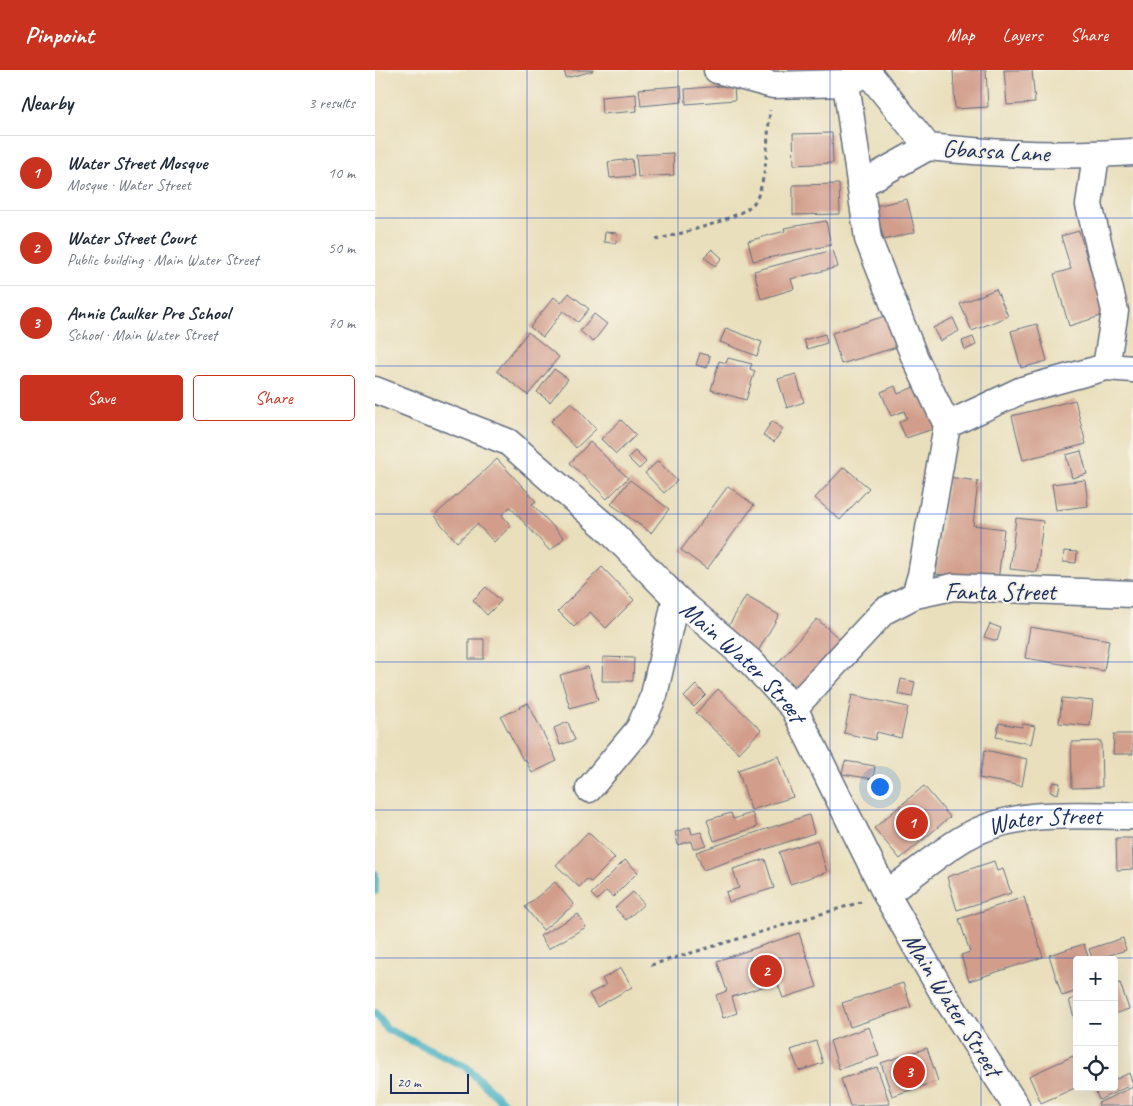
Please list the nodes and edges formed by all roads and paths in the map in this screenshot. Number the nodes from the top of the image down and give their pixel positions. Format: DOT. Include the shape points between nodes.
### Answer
graph roads {
  1 [pos="717,70"];
  2 [pos="860,75"];
  3 [pos="773,85"];
  4 [pos="928,147"];
  5 [pos="1133,152"];
  6 [pos="1096,155"];
  7 [pos="860,185"];
  8 [pos="656,240"];
  9 [pos="1106,367"];
  10 [pos="1133,369"];
  11 [pos="375,390"];
  12 [pos="947,425"];
  13 [pos="1133,594"];
  14 [pos="915,595"];
  15 [pos="675,598"];
  16 [pos="794,708"];
  17 [pos="589,789"];
  18 [pos="1133,816"];
  19 [pos="886,894"];
  20 [pos="651,965"];
  21 [pos="1016,1106"];
  1 -- 3 [label="street"];
  2 -- 3 [label="street"];
  2 -- 4 [label="street, Gbassa Lane"];
  2 -- 7 [label="street"];
  3 -- 8 [label="path" via="757,199 732,218"];
  4 -- 6 [label="street, Gbassa Lane" via="973,152"];
  4 -- 7 [label="street"];
  5 -- 6 [label="street, Gbassa Lane"];
  6 -- 9 [label="street" via="1089,205 1115,311"];
  7 -- 12 [label="street" via="868,240 914,356"];
  9 -- 10 [label="street"];
  9 -- 12 [label="street" via="1022,390"];
  11 -- 15 [label="street, Main Water Street" via="508,442 608,529"];
  12 -- 14 [label="street"];
  13 -- 14 [label="street, Fanta Street" via="953,587"];
  14 -- 16 [label="street, Fanta Street" via="885,611"];
  15 -- 16 [label="street, Main Water Street" via="750,662"];
  15 -- 17 [label="street" via="654,695 639,729"];
  16 -- 19 [label="street, Main Water Street"];
  18 -- 19 [label="street, Water Street" via="1043,815 999,823 965,838"];
  19 -- 20 [label="path"];
  19 -- 21 [label="street, Main Water Street" via="943,993"];
}
